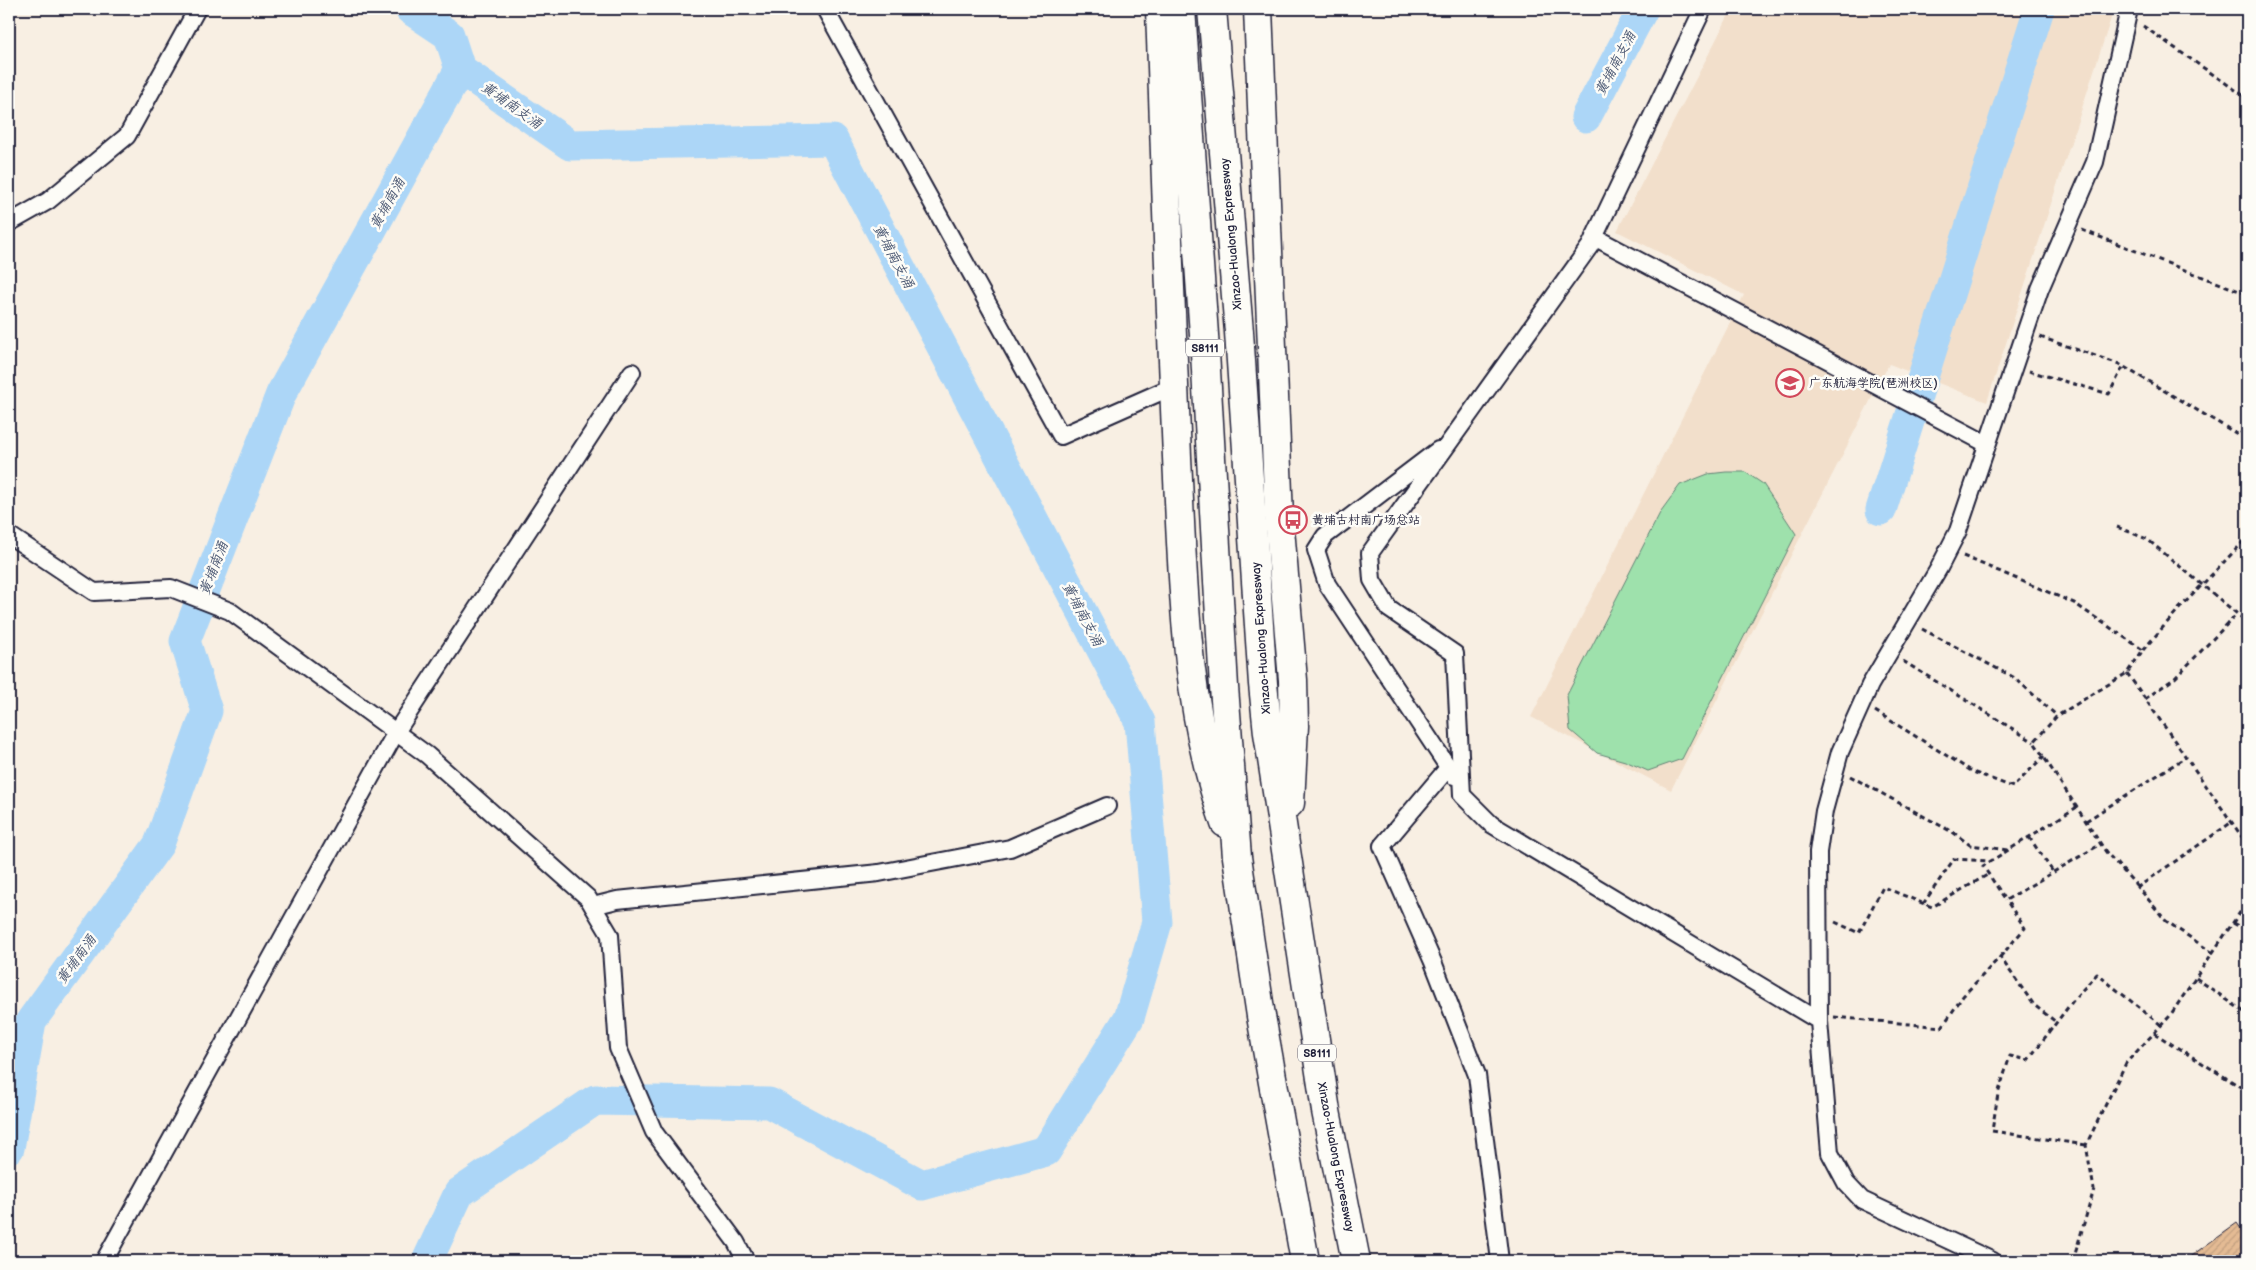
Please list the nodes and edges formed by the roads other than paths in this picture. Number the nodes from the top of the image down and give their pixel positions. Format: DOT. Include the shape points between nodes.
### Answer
graph roads {
  1 [pos="197,9"];
  2 [pos="825,9"];
  3 [pos="1160,9"];
  4 [pos="1181,9"];
  5 [pos="1212,9"];
  6 [pos="1258,9"];
  7 [pos="1704,9"];
  8 [pos="2129,12"];
  9 [pos="9,223"];
  10 [pos="1594,237"];
  11 [pos="632,372"];
  12 [pos="1174,386"];
  13 [pos="1452,439"];
  14 [pos="1987,444"];
  15 [pos="9,535"];
  16 [pos="396,732"];
  17 [pos="1448,768"];
  18 [pos="1462,787"];
  19 [pos="1106,806"];
  20 [pos="1287,844"];
  21 [pos="1237,857"];
  22 [pos="593,906"];
  23 [pos="1819,1018"];
  24 [pos="104,1261"];
  25 [pos="746,1261"];
  26 [pos="1305,1261"];
  27 [pos="1356,1261"];
  28 [pos="1500,1261"];
  29 [pos="1994,1261"];
  1 -- 9 [label="street" via="127,136 48,201"];
  2 -- 12 [label="street" via="1061,436"];
  3 -- 12 [label="highway"];
  4 -- 21 [label="highway, S8111"];
  5 -- 20 [label="highway, Xinzao-Hualong Expressway / S8111" via="1240,332 1263,684 1275,784"];
  6 -- 20 [label="highway" via="1279,517 1293,680 1294,726"];
  7 -- 10 [label="street"];
  8 -- 14 [label="street" via="2095,162 2040,289"];
  10 -- 13 [label="street"];
  10 -- 14 [label="street"];
  11 -- 16 [label="street"];
  12 -- 21 [label="highway" via="1184,592 1192,675 1206,762"];
  13 -- 17 [label="street" via="1325,536 1316,550 1326,584"];
  13 -- 18 [label="street" via="1370,553 1372,580 1389,609 1455,654"];
  14 -- 23 [label="street" via="1958,531 1862,703 1840,752 1824,811 1818,852"];
  15 -- 16 [label="street" via="94,592 171,588 230,611"];
  16 -- 22 [label="street" via="427,755 588,898"];
  16 -- 24 [label="street"];
  17 -- 18 [label="street"];
  17 -- 28 [label="street" via="1382,846 1477,1074"];
  18 -- 23 [label="street" via="1462,795 1491,824"];
  19 -- 22 [label="street" via="1010,848 879,873 617,900"];
  20 -- 27 [label="highway, Xinzao-Hualong Expressway / S8111" via="1324,1101"];
  21 -- 26 [label="highway, S8111" via="1261,1016"];
  22 -- 25 [label="street" via="610,936 618,1048 654,1132 736,1242"];
  23 -- 29 [label="street" via="1830,1153 1846,1183 1862,1200"];
}
